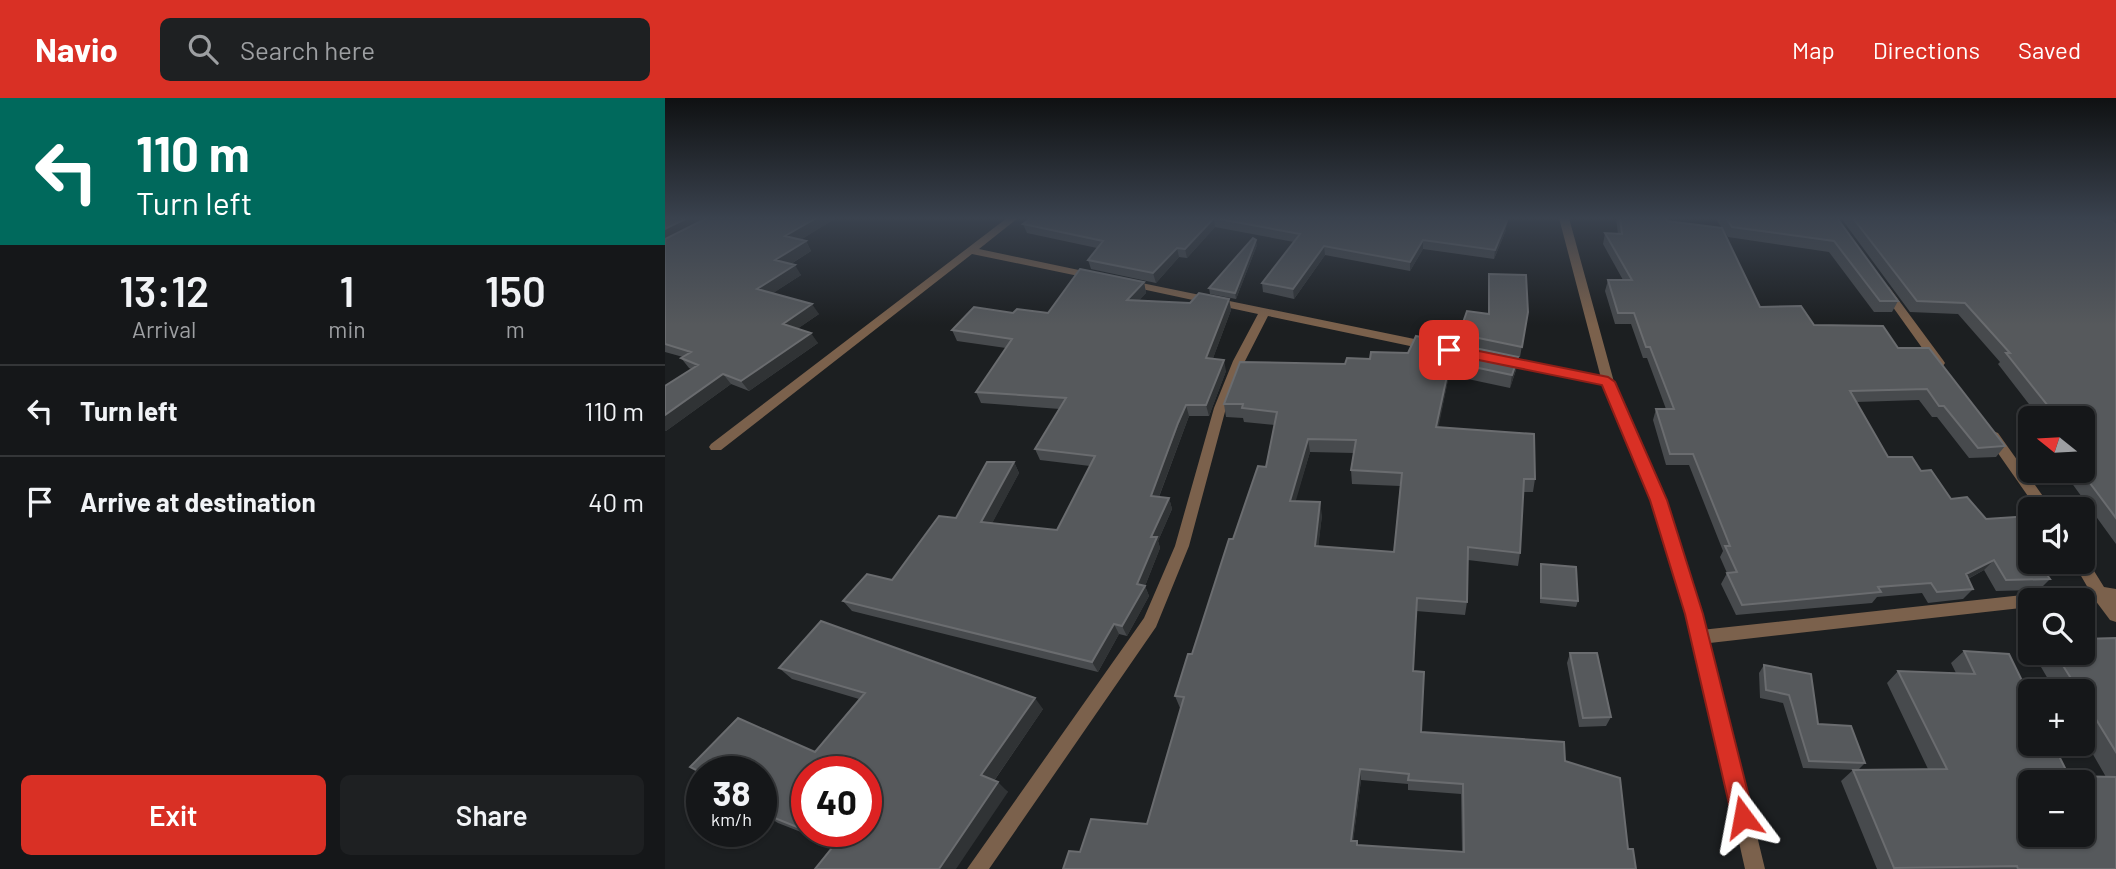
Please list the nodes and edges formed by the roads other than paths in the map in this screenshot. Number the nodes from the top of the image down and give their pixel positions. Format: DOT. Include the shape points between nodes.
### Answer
graph roads {
  1 [pos="967,254"];
  2 [pos="985,254"];
  3 [pos="1574,254"];
  4 [pos="1873,273"];
  5 [pos="1104,279"];
  6 [pos="1118,281"];
  7 [pos="1264,312"];
  8 [pos="1436,347"];
  9 [pos="1489,358"];
  10 [pos="1946,372"];
  11 [pos="1608,382"];
  12 [pos="1986,427"];
  13 [pos="716,447"];
  14 [pos="2036,497"];
  15 [pos="2088,574"];
  16 [pos="2095,593"];
  17 [pos="2099,593"];
  18 [pos="2116,596"];
  19 [pos="2018,601"];
  20 [pos="2116,615"];
  21 [pos="1701,637"];
  22 [pos="977,869"];
  23 [pos="1755,869"];
  1 -- 13 [label="street"];
  2 -- 5 [label="street"];
  3 -- 11 [label="street"];
  4 -- 10 [label="street"];
  6 -- 7 [label="street"];
  7 -- 8 [label="street"];
  7 -- 22 [label="street" via="1220,408 1182,546 1150,622"];
  9 -- 11 [label="street"];
  11 -- 21 [label="street" via="1658,500"];
  12 -- 14 [label="street"];
  15 -- 17 [label="street"];
  16 -- 17 [label="street"];
  17 -- 18 [label="street"];
  17 -- 20 [label="street"];
  19 -- 21 [label="street"];
  21 -- 23 [label="street"];
}
